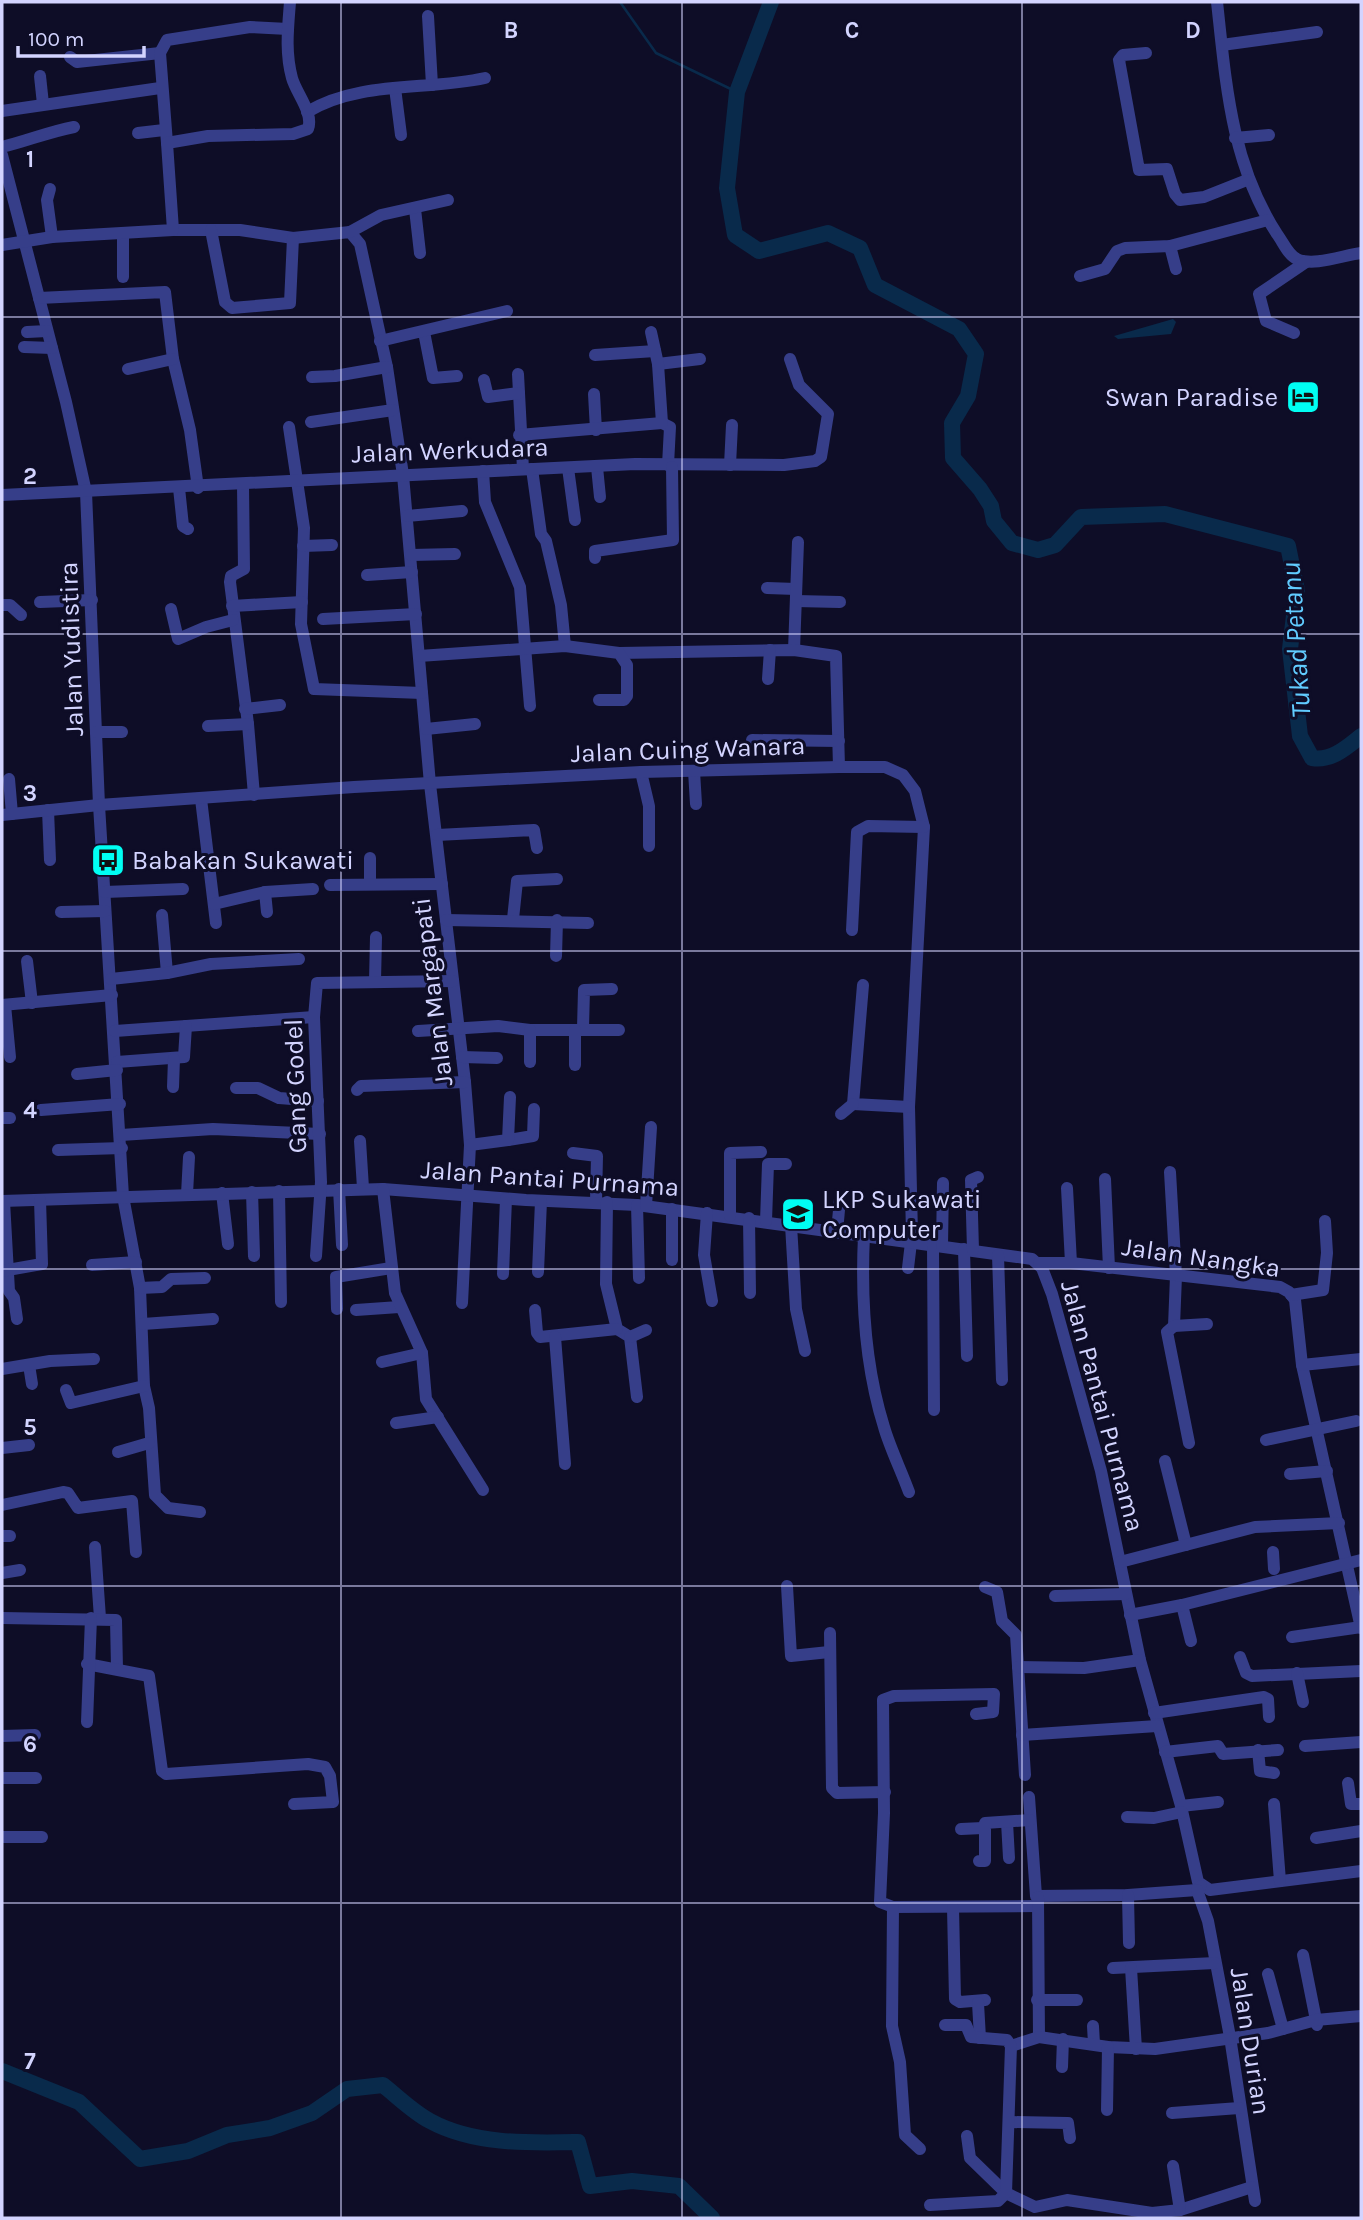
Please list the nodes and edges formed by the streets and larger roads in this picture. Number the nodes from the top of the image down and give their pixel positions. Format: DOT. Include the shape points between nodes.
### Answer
graph roads {
  1 [pos="290,2"];
  2 [pos="1217,2"];
  3 [pos="428,16"];
  4 [pos="288,29"];
  5 [pos="1317,32"];
  6 [pos="1222,45"];
  7 [pos="160,53"];
  8 [pos="1146,53"];
  9 [pos="71,57"];
  10 [pos="40,76"];
  11 [pos="485,78"];
  12 [pos="432,85"];
  13 [pos="160,88"];
  14 [pos="395,88"];
  15 [pos="43,104"];
  16 [pos="2,111"];
  17 [pos="307,111"];
  18 [pos="74,127"];
  19 [pos="138,133"];
  20 [pos="401,135"];
  21 [pos="1269,135"];
  22 [pos="165,137"];
  23 [pos="1235,138"];
  24 [pos="2,147"];
  25 [pos="2,155"];
  26 [pos="1247,180"];
  27 [pos="50,189"];
  28 [pos="7,195"];
  29 [pos="448,200"];
  30 [pos="415,209"];
  31 [pos="1268,220"];
  32 [pos="173,230"];
  33 [pos="211,230"];
  34 [pos="350,232"];
  35 [pos="123,233"];
  36 [pos="52,237"];
  37 [pos="293,238"];
  38 [pos="24,239"];
  39 [pos="2,245"];
  40 [pos="1170,246"];
  41 [pos="419,253"];
  42 [pos="1361,253"];
  43 [pos="1306,262"];
  44 [pos="1175,270"];
  45 [pos="1080,276"];
  46 [pos="123,277"];
  47 [pos="39,298"];
  48 [pos="507,311"];
  49 [pos="47,331"];
  50 [pos="27,332"];
  51 [pos="424,332"];
  52 [pos="651,332"];
  53 [pos="1294,333"];
  54 [pos="380,341"];
  55 [pos="24,347"];
  56 [pos="52,348"];
  57 [pos="595,355"];
  58 [pos="656,357"];
  59 [pos="173,359"];
  60 [pos="700,359"];
  61 [pos="790,359"];
  62 [pos="387,367"];
  63 [pos="128,369"];
  64 [pos="518,374"];
  65 [pos="457,376"];
  66 [pos="312,377"];
  67 [pos="484,380"];
  68 [pos="519,393"];
  69 [pos="594,394"];
  70 [pos="393,410"];
  71 [pos="311,422"];
  72 [pos="662,423"];
  73 [pos="732,425"];
  74 [pos="289,427"];
  75 [pos="596,430"];
  76 [pos="519,435"];
  77 [pos="730,465"];
  78 [pos="670,466"];
  79 [pos="597,467"];
  80 [pos="568,468"];
  81 [pos="528,469"];
  82 [pos="483,471"];
  83 [pos="403,475"];
  84 [pos="295,481"];
  85 [pos="243,485"];
  86 [pos="179,488"];
  87 [pos="198,488"];
  88 [pos="86,492"];
  89 [pos="2,495"];
  90 [pos="600,497"];
  91 [pos="463,511"];
  92 [pos="407,516"];
  93 [pos="575,520"];
  94 [pos="188,528"];
  95 [pos="799,542"];
  96 [pos="332,545"];
  97 [pos="303,546"];
  98 [pos="455,554"];
  99 [pos="411,555"];
  100 [pos="595,558"];
  101 [pos="412,572"];
  102 [pos="367,575"];
  103 [pos="767,588"];
  104 [pos="796,595"];
  105 [pos="92,600"];
  106 [pos="40,602"];
  107 [pos="302,602"];
  108 [pos="840,602"];
  109 [pos="2,605"];
  110 [pos="232,606"];
  111 [pos="171,609"];
  112 [pos="416,614"];
  113 [pos="21,615"];
  114 [pos="323,619"];
  115 [pos="233,620"];
  116 [pos="565,646"];
  117 [pos="525,649"];
  118 [pos="770,650"];
  119 [pos="794,650"];
  120 [pos="619,653"];
  121 [pos="419,656"];
  122 [pos="768,678"];
  123 [pos="422,693"];
  124 [pos="599,699"];
  125 [pos="280,705"];
  126 [pos="530,706"];
  127 [pos="245,709"];
  128 [pos="248,724"];
  129 [pos="475,724"];
  130 [pos="208,726"];
  131 [pos="426,729"];
  132 [pos="96,732"];
  133 [pos="122,732"];
  134 [pos="752,740"];
  135 [pos="839,741"];
  136 [pos="839,767"];
  137 [pos="694,771"];
  138 [pos="641,772"];
  139 [pos="9,779"];
  140 [pos="430,784"];
  141 [pos="254,795"];
  142 [pos="201,799"];
  143 [pos="696,804"];
  144 [pos="99,805"];
  145 [pos="48,810"];
  146 [pos="7,815"];
  147 [pos="924,827"];
  148 [pos="437,835"];
  149 [pos="649,846"];
  150 [pos="537,848"];
  151 [pos="370,858"];
  152 [pos="50,860"];
  153 [pos="557,879"];
  154 [pos="370,884"];
  155 [pos="442,884"];
  156 [pos="330,885"];
  157 [pos="183,889"];
  158 [pos="313,889"];
  159 [pos="105,892"];
  160 [pos="265,892"];
  161 [pos="214,904"];
  162 [pos="105,911"];
  163 [pos="61,912"];
  164 [pos="267,912"];
  165 [pos="162,915"];
  166 [pos="513,919"];
  167 [pos="446,920"];
  168 [pos="557,920"];
  169 [pos="216,923"];
  170 [pos="588,923"];
  171 [pos="852,930"];
  172 [pos="376,937"];
  173 [pos="556,956"];
  174 [pos="299,959"];
  175 [pos="27,961"];
  176 [pos="167,974"];
  177 [pos="111,979"];
  178 [pos="375,981"];
  179 [pos="453,981"];
  180 [pos="863,985"];
  181 [pos="612,989"];
  182 [pos="113,995"];
  183 [pos="32,1003"];
  184 [pos="4,1005"];
  185 [pos="314,1017"];
  186 [pos="186,1026"];
  187 [pos="458,1028"];
  188 [pos="579,1029"];
  189 [pos="530,1030"];
  190 [pos="619,1030"];
  191 [pos="115,1031"];
  192 [pos="418,1031"];
  193 [pos="10,1057"];
  194 [pos="462,1057"];
  195 [pos="497,1058"];
  196 [pos="174,1059"];
  197 [pos="530,1062"];
  198 [pos="575,1065"];
  199 [pos="117,1066"];
  200 [pos="77,1074"];
  201 [pos="465,1082"];
  202 [pos="173,1087"];
  203 [pos="236,1088"];
  204 [pos="357,1090"];
  205 [pos="510,1097"];
  206 [pos="318,1101"];
  207 [pos="120,1104"];
  208 [pos="853,1104"];
  209 [pos="909,1107"];
  210 [pos="534,1109"];
  211 [pos="41,1110"];
  212 [pos="841,1114"];
  213 [pos="651,1127"];
  214 [pos="320,1133"];
  215 [pos="509,1140"];
  216 [pos="122,1141"];
  217 [pos="360,1141"];
  218 [pos="470,1145"];
  219 [pos="58,1150"];
  220 [pos="761,1152"];
  221 [pos="573,1153"];
  222 [pos="189,1157"];
  223 [pos="786,1164"];
  224 [pos="1170,1171"];
  225 [pos="978,1177"];
  226 [pos="1105,1179"];
  227 [pos="943,1183"];
  228 [pos="363,1188"];
  229 [pos="1067,1188"];
  230 [pos="320,1189"];
  231 [pos="339,1189"];
  232 [pos="383,1189"];
  233 [pos="279,1191"];
  234 [pos="252,1192"];
  235 [pos="222,1193"];
  236 [pos="187,1194"];
  237 [pos="467,1195"];
  238 [pos="123,1196"];
  239 [pos="40,1199"];
  240 [pos="506,1199"];
  241 [pos="840,1199"];
  242 [pos="3,1201"];
  243 [pos="541,1201"];
  244 [pos="601,1201"];
  245 [pos="642,1205"];
  246 [pos="672,1209"];
  247 [pos="707,1213"];
  248 [pos="730,1216"];
  249 [pos="749,1219"];
  250 [pos="766,1221"];
  251 [pos="1325,1221"];
  252 [pos="791,1225"];
  253 [pos="837,1231"];
  254 [pos="864,1235"];
  255 [pos="911,1241"];
  256 [pos="228,1244"];
  257 [pos="342,1245"];
  258 [pos="937,1245"];
  259 [pos="968,1250"];
  260 [pos="998,1255"];
  261 [pos="254,1256"];
  262 [pos="316,1256"];
  263 [pos="672,1260"];
  264 [pos="136,1262"];
  265 [pos="1039,1263"];
  266 [pos="1071,1263"];
  267 [pos="92,1265"];
  268 [pos="391,1268"];
  269 [pos="908,1268"];
  270 [pos="1109,1268"];
  271 [pos="5,1271"];
  272 [pos="538,1272"];
  273 [pos="503,1274"];
  274 [pos="1176,1276"];
  275 [pos="205,1278"];
  276 [pos="639,1278"];
  277 [pos="140,1288"];
  278 [pos="750,1293"];
  279 [pos="1291,1295"];
  280 [pos="712,1301"];
  281 [pos="281,1302"];
  282 [pos="462,1303"];
  283 [pos="399,1307"];
  284 [pos="337,1309"];
  285 [pos="356,1310"];
  286 [pos="535,1310"];
  287 [pos="17,1319"];
  288 [pos="213,1319"];
  289 [pos="143,1324"];
  290 [pos="1207,1324"];
  291 [pos="1174,1326"];
  292 [pos="617,1329"];
  293 [pos="646,1330"];
  294 [pos="555,1337"];
  295 [pos="630,1337"];
  296 [pos="805,1351"];
  297 [pos="422,1353"];
  298 [pos="967,1356"];
  299 [pos="94,1359"];
  300 [pos="1361,1359"];
  301 [pos="382,1362"];
  302 [pos="1302,1364"];
  303 [pos="29,1365"];
  304 [pos="2,1369"];
  305 [pos="1002,1380"];
  306 [pos="33,1384"];
  307 [pos="144,1386"];
  308 [pos="66,1390"];
  309 [pos="637,1397"];
  310 [pos="934,1410"];
  311 [pos="438,1417"];
  312 [pos="1356,1421"];
  313 [pos="397,1423"];
  314 [pos="1318,1431"];
  315 [pos="1266,1440"];
  316 [pos="149,1443"];
  317 [pos="1189,1443"];
  318 [pos="29,1445"];
  319 [pos="2,1448"];
  320 [pos="118,1452"];
  321 [pos="1165,1461"];
  322 [pos="565,1464"];
  323 [pos="1327,1471"];
  324 [pos="1290,1474"];
  325 [pos="483,1490"];
  326 [pos="909,1492"];
  327 [pos="2,1505"];
  328 [pos="200,1512"];
  329 [pos="1339,1523"];
  330 [pos="1186,1545"];
  331 [pos="95,1547"];
  332 [pos="136,1552"];
  333 [pos="1273,1552"];
  334 [pos="1361,1560"];
  335 [pos="1120,1562"];
  336 [pos="1346,1563"];
  337 [pos="1274,1569"];
  338 [pos="20,1570"];
  339 [pos="2,1573"];
  340 [pos="787,1586"];
  341 [pos="985,1587"];
  342 [pos="1126,1594"];
  343 [pos="1055,1596"];
  344 [pos="1182,1605"];
  345 [pos="1130,1615"];
  346 [pos="2,1618"];
  347 [pos="95,1618"];
  348 [pos="1361,1628"];
  349 [pos="830,1633"];
  350 [pos="1292,1637"];
  351 [pos="1191,1641"];
  352 [pos="829,1652"];
  353 [pos="1240,1657"];
  354 [pos="1140,1660"];
  355 [pos="87,1664"];
  356 [pos="1018,1667"];
  357 [pos="117,1669"];
  358 [pos="1361,1671"];
  359 [pos="1297,1673"];
  360 [pos="1303,1702"];
  361 [pos="976,1714"];
  362 [pos="1269,1717"];
  363 [pos="1156,1720"];
  364 [pos="87,1722"];
  365 [pos="35,1735"];
  366 [pos="1022,1735"];
  367 [pos="2,1736"];
  368 [pos="1361,1742"];
  369 [pos="1305,1746"];
  370 [pos="1258,1750"];
  371 [pos="1278,1750"];
  372 [pos="1165,1752"];
  373 [pos="1274,1773"];
  374 [pos="1025,1775"];
  375 [pos="2,1778"];
  376 [pos="36,1778"];
  377 [pos="1348,1783"];
  378 [pos="885,1792"];
  379 [pos="1029,1797"];
  380 [pos="1218,1802"];
  381 [pos="294,1804"];
  382 [pos="1274,1804"];
  383 [pos="1361,1804"];
  384 [pos="1181,1809"];
  385 [pos="1127,1817"];
  386 [pos="1030,1820"];
  387 [pos="1007,1822"];
  388 [pos="983,1828"];
  389 [pos="961,1829"];
  390 [pos="1361,1831"];
  391 [pos="2,1837"];
  392 [pos="42,1837"];
  393 [pos="1316,1838"];
  394 [pos="1009,1858"];
  395 [pos="979,1861"];
  396 [pos="1361,1871"];
  397 [pos="1280,1881"];
  398 [pos="1199,1888"];
  399 [pos="1128,1895"];
  400 [pos="1038,1901"];
  401 [pos="893,1907"];
  402 [pos="953,1908"];
  403 [pos="1129,1943"];
  404 [pos="1303,1955"];
  405 [pos="1215,1963"];
  406 [pos="1113,1968"];
  407 [pos="1131,1968"];
  408 [pos="1268,1974"];
  409 [pos="1037,2000"];
  410 [pos="1077,2000"];
  411 [pos="1361,2016"];
  412 [pos="1317,2023"];
  413 [pos="945,2025"];
  414 [pos="1093,2026"];
  415 [pos="1283,2029"];
  416 [pos="1039,2037"];
  417 [pos="1230,2037"];
  418 [pos="980,2038"];
  419 [pos="1063,2039"];
  420 [pos="1094,2044"];
  421 [pos="1011,2046"];
  422 [pos="1108,2047"];
  423 [pos="1136,2049"];
  424 [pos="1062,2067"];
  425 [pos="1239,2108"];
  426 [pos="1107,2110"];
  427 [pos="1172,2113"];
  428 [pos="1010,2122"];
  429 [pos="967,2136"];
  430 [pos="1070,2138"];
  431 [pos="920,2150"];
  432 [pos="1173,2166"];
  433 [pos="1252,2187"];
  434 [pos="1006,2193"];
  435 [pos="1255,2201"];
  436 [pos="930,2205"];
  437 [pos="1180,2210"];
  1 -- 4 [label="street"];
  2 -- 6 [label="street"];
  3 -- 12 [label="street"];
  4 -- 7 [label="street" via="250,27 167,40"];
  4 -- 17 [label="street" via="292,79"];
  5 -- 6 [label="street"];
  6 -- 23 [label="street"];
  7 -- 9 [label="street" via="77,62"];
  7 -- 13 [label="street"];
  8 -- 26 [label="street" via="1119,58 1139,170 1167,169 1180,200 1205,197"];
  10 -- 15 [label="street"];
  11 -- 12 [label="street"];
  12 -- 14 [label="street"];
  13 -- 15 [label="street"];
  13 -- 22 [label="street"];
  14 -- 17 [label="street" via="332,99"];
  14 -- 20 [label="street"];
  15 -- 16 [label="street"];
  17 -- 22 [label="street" via="308,128 293,134"];
  18 -- 24 [label="street"];
  19 -- 22 [label="street"];
  21 -- 23 [label="street"];
  22 -- 32 [label="street"];
  23 -- 26 [label="street"];
  25 -- 28 [label="street, Jalan Yudistira"];
  26 -- 31 [label="street"];
  27 -- 36 [label="street"];
  28 -- 38 [label="street, Jalan Yudistira"];
  29 -- 30 [label="street"];
  30 -- 34 [label="street" via="381,215"];
  30 -- 41 [label="street"];
  31 -- 40 [label="street"];
  31 -- 43 [label="street" via="1291,254"];
  32 -- 33 [label="street"];
  32 -- 35 [label="street"];
  33 -- 37 [label="street"];
  33 -- 37 [label="street" via="225,302 232,309 290,303"];
  34 -- 37 [label="street"];
  34 -- 54 [label="street, Jalan Margapati" via="360,244"];
  35 -- 36 [label="street"];
  35 -- 46 [label="street"];
  36 -- 38 [label="street"];
  38 -- 39 [label="street"];
  38 -- 47 [label="street, Jalan Yudistira"];
  40 -- 44 [label="street"];
  40 -- 45 [label="street" via="1125,248 1117,251 1105,269"];
  42 -- 43 [label="street"];
  43 -- 53 [label="street" via="1259,294 1266,321"];
  47 -- 49 [label="street, Jalan Yudistira"];
  47 -- 59 [label="street" via="164,291"];
  48 -- 51 [label="street"];
  49 -- 50 [label="street"];
  49 -- 56 [label="street, Jalan Yudistira"];
  51 -- 54 [label="street"];
  51 -- 65 [label="street" via="433,377"];
  52 -- 58 [label="street"];
  54 -- 62 [label="street, Jalan Margapati"];
  55 -- 56 [label="street"];
  56 -- 88 [label="street, Jalan Yudistira"];
  57 -- 58 [label="street"];
  58 -- 60 [label="street"];
  58 -- 72 [label="street"];
  59 -- 63 [label="street"];
  59 -- 87 [label="street"];
  61 -- 77 [label="street, Jalan Werkudara" via="799,386 828,414 821,457 784,465"];
  62 -- 66 [label="street"];
  62 -- 70 [label="street, Jalan Margapati"];
  64 -- 68 [label="street"];
  67 -- 68 [label="street" via="488,397"];
  68 -- 76 [label="street"];
  69 -- 75 [label="street"];
  70 -- 71 [label="street"];
  70 -- 83 [label="street, Jalan Margapati"];
  72 -- 75 [label="street"];
  72 -- 78 [label="street" via="669,426"];
  73 -- 77 [label="street"];
  74 -- 84 [label="street"];
  75 -- 76 [label="street"];
  76 -- 81 [label="street"];
  77 -- 78 [label="street, Jalan Werkudara"];
  78 -- 79 [label="street, Jalan Werkudara"];
  78 -- 100 [label="street" via="673,540 595,551"];
  79 -- 80 [label="street, Jalan Werkudara"];
  79 -- 90 [label="street"];
  80 -- 81 [label="street, Jalan Werkudara"];
  80 -- 93 [label="street"];
  81 -- 82 [label="street, Jalan Werkudara"];
  81 -- 116 [label="street" via="561,605"];
  82 -- 83 [label="street, Jalan Werkudara"];
  82 -- 117 [label="street" via="485,502 520,587"];
  83 -- 84 [label="street, Jalan Werkudara"];
  83 -- 92 [label="street, Jalan Margapati"];
  84 -- 85 [label="street, Jalan Werkudara"];
  84 -- 97 [label="street" via="302,508"];
  85 -- 87 [label="street, Jalan Werkudara"];
  85 -- 110 [label="street" via="244,568 230,577"];
  86 -- 87 [label="street, Jalan Werkudara"];
  86 -- 88 [label="street, Jalan Werkudara"];
  86 -- 94 [label="street" via="183,526"];
  88 -- 89 [label="street, Jalan Werkudara"];
  88 -- 105 [label="street, Jalan Yudistira"];
  91 -- 92 [label="street"];
  92 -- 99 [label="street, Jalan Margapati"];
  95 -- 104 [label="street"];
  96 -- 97 [label="street"];
  97 -- 107 [label="street"];
  98 -- 99 [label="street"];
  99 -- 101 [label="street, Jalan Margapati"];
  101 -- 102 [label="street"];
  101 -- 112 [label="street, Jalan Margapati"];
  103 -- 104 [label="street"];
  104 -- 108 [label="street"];
  104 -- 119 [label="street"];
  105 -- 106 [label="street"];
  105 -- 132 [label="street, Jalan Yudistira"];
  107 -- 110 [label="street"];
  107 -- 123 [label="street" via="314,689"];
  109 -- 113 [label="street" via="12,606"];
  110 -- 115 [label="street"];
  111 -- 115 [label="street" via="178,639"];
  112 -- 114 [label="street"];
  112 -- 121 [label="street, Jalan Margapati"];
  115 -- 127 [label="street"];
  116 -- 117 [label="street"];
  116 -- 120 [label="street"];
  117 -- 121 [label="street"];
  117 -- 126 [label="street"];
  118 -- 119 [label="street"];
  118 -- 120 [label="street"];
  118 -- 122 [label="street"];
  119 -- 135 [label="street" via="837,657"];
  120 -- 124 [label="street" via="627,665 626,697"];
  121 -- 123 [label="street, Jalan Margapati"];
  123 -- 131 [label="street, Jalan Margapati"];
  125 -- 127 [label="street"];
  127 -- 128 [label="street"];
  128 -- 130 [label="street"];
  128 -- 141 [label="street"];
  129 -- 131 [label="street"];
  131 -- 140 [label="street, Jalan Margapati"];
  132 -- 133 [label="street"];
  132 -- 144 [label="street, Jalan Yudistira"];
  134 -- 135 [label="street"];
  135 -- 136 [label="street"];
  136 -- 137 [label="street, Jalan Cuing Wanara"];
  136 -- 147 [label="street, Jalan Cuing Wanara" via="885,767 903,775 915,791"];
  137 -- 138 [label="street, Jalan Cuing Wanara"];
  137 -- 143 [label="street"];
  138 -- 140 [label="street, Jalan Cuing Wanara"];
  138 -- 149 [label="street" via="649,806"];
  139 -- 146 [label="street"];
  140 -- 141 [label="street, Jalan Cuing Wanara"];
  140 -- 148 [label="street, Jalan Margapati"];
  141 -- 142 [label="street, Jalan Cuing Wanara"];
  142 -- 144 [label="street, Jalan Cuing Wanara"];
  142 -- 161 [label="street"];
  144 -- 145 [label="street, Jalan Cuing Wanara"];
  144 -- 159 [label="street, Jalan Yudistira"];
  145 -- 146 [label="street, Jalan Cuing Wanara"];
  145 -- 152 [label="street"];
  147 -- 171 [label="street" via="868,826 857,832"];
  147 -- 209 [label="street, Jalan Cuing Wanara"];
  148 -- 150 [label="street" via="534,830"];
  148 -- 155 [label="street, Jalan Margapati"];
  151 -- 154 [label="street"];
  153 -- 166 [label="street" via="517,881"];
  154 -- 155 [label="street"];
  154 -- 156 [label="street"];
  155 -- 167 [label="street, Jalan Margapati"];
  157 -- 159 [label="street"];
  158 -- 160 [label="street"];
  159 -- 162 [label="street, Jalan Yudistira"];
  160 -- 161 [label="street"];
  160 -- 164 [label="street"];
  161 -- 169 [label="street"];
  162 -- 163 [label="street"];
  162 -- 177 [label="street, Jalan Yudistira"];
  165 -- 176 [label="street"];
  166 -- 167 [label="street"];
  166 -- 168 [label="street"];
  167 -- 179 [label="street, Jalan Margapati"];
  168 -- 170 [label="street"];
  168 -- 173 [label="street"];
  172 -- 178 [label="street"];
  174 -- 176 [label="street" via="211,964"];
  175 -- 183 [label="street"];
  176 -- 177 [label="street"];
  177 -- 182 [label="street, Jalan Yudistira"];
  178 -- 179 [label="street"];
  178 -- 185 [label="street, Gang Godel" via="319,982"];
  179 -- 187 [label="street, Jalan Margapati"];
  180 -- 208 [label="street"];
  181 -- 188 [label="street" via="584,990"];
  182 -- 183 [label="street"];
  182 -- 191 [label="street, Jalan Yudistira"];
  183 -- 184 [label="street"];
  184 -- 193 [label="street"];
  185 -- 186 [label="street"];
  185 -- 206 [label="street, Gang Godel"];
  186 -- 191 [label="street"];
  186 -- 196 [label="street" via="185,1056"];
  187 -- 189 [label="street"];
  187 -- 192 [label="street"];
  187 -- 194 [label="street, Jalan Margapati"];
  188 -- 189 [label="street"];
  188 -- 190 [label="street"];
  188 -- 198 [label="street"];
  189 -- 197 [label="street"];
  191 -- 199 [label="street, Jalan Yudistira"];
  194 -- 195 [label="street"];
  194 -- 201 [label="street, Jalan Margapati"];
  196 -- 199 [label="street"];
  196 -- 202 [label="street"];
  199 -- 200 [label="street"];
  199 -- 207 [label="street, Jalan Yudistira"];
  201 -- 204 [label="street" via="361,1086"];
  201 -- 218 [label="street, Jalan Margapati"];
  203 -- 206 [label="street"];
  205 -- 215 [label="street"];
  206 -- 214 [label="street, Gang Godel"];
  207 -- 211 [label="street"];
  207 -- 216 [label="street, Jalan Yudistira"];
  208 -- 209 [label="street"];
  208 -- 212 [label="street"];
  209 -- 255 [label="street, Jalan Cuing Wanara"];
  210 -- 215 [label="street" via="533,1136"];
  213 -- 245 [label="street"];
  214 -- 216 [label="street" via="213,1129"];
  214 -- 230 [label="street, Gang Godel"];
  215 -- 218 [label="street"];
  216 -- 219 [label="street"];
  216 -- 238 [label="street, Jalan Yudistira"];
  217 -- 228 [label="street"];
  218 -- 237 [label="street, Jalan Margapati"];
  220 -- 248 [label="street" via="730,1153"];
  221 -- 244 [label="street" via="597,1156"];
  222 -- 236 [label="street"];
  223 -- 250 [label="street" via="768,1164"];
  224 -- 274 [label="street"];
  225 -- 259 [label="street" via="971,1180"];
  226 -- 270 [label="street"];
  227 -- 258 [label="street"];
  228 -- 231 [label="street, Jalan Pantai Purnama"];
  228 -- 232 [label="street, Jalan Pantai Purnama"];
  229 -- 266 [label="street"];
  230 -- 231 [label="street, Jalan Pantai Purnama"];
  230 -- 233 [label="street, Jalan Pantai Purnama"];
  230 -- 262 [label="street, Gang Godel"];
  231 -- 257 [label="street"];
  232 -- 237 [label="street, Jalan Pantai Purnama"];
  232 -- 268 [label="street"];
  233 -- 234 [label="street, Jalan Pantai Purnama"];
  233 -- 281 [label="street"];
  234 -- 235 [label="street, Jalan Pantai Purnama"];
  234 -- 261 [label="street"];
  235 -- 236 [label="street, Jalan Pantai Purnama"];
  235 -- 256 [label="street"];
  236 -- 238 [label="street, Jalan Pantai Purnama"];
  237 -- 240 [label="street, Jalan Pantai Purnama"];
  237 -- 282 [label="street, Jalan Margapati"];
  238 -- 239 [label="street, Jalan Pantai Purnama"];
  238 -- 264 [label="street, Jalan Yudistira"];
  239 -- 242 [label="street, Jalan Pantai Purnama"];
  239 -- 271 [label="street" via="43,1264"];
  240 -- 243 [label="street, Jalan Pantai Purnama"];
  240 -- 273 [label="street"];
  241 -- 253 [label="street"];
  242 -- 271 [label="street"];
  243 -- 244 [label="street, Jalan Pantai Purnama"];
  243 -- 272 [label="street"];
  244 -- 245 [label="street, Jalan Pantai Purnama"];
  244 -- 292 [label="street" via="606,1283"];
  245 -- 246 [label="street, Jalan Pantai Purnama"];
  245 -- 276 [label="street"];
  246 -- 247 [label="street, Jalan Pantai Purnama"];
  246 -- 263 [label="street"];
  247 -- 248 [label="street, Jalan Pantai Purnama"];
  247 -- 280 [label="street" via="704,1255"];
  248 -- 249 [label="street, Jalan Pantai Purnama"];
  249 -- 250 [label="street, Jalan Pantai Purnama"];
  249 -- 278 [label="street"];
  250 -- 252 [label="street, Jalan Pantai Purnama"];
  251 -- 279 [label="street" via="1323,1290"];
  252 -- 253 [label="street, Jalan Pantai Purnama"];
  252 -- 296 [label="street" via="796,1309"];
  253 -- 254 [label="street, Jalan Pantai Purnama"];
  254 -- 255 [label="street, Jalan Pantai Purnama"];
  254 -- 326 [label="street" via="867,1336 874,1385 884,1429"];
  255 -- 258 [label="street, Jalan Pantai Purnama"];
  255 -- 269 [label="street, Jalan Cuing Wanara"];
  258 -- 259 [label="street, Jalan Pantai Purnama"];
  258 -- 310 [label="street"];
  259 -- 260 [label="street, Jalan Pantai Purnama"];
  259 -- 298 [label="street"];
  260 -- 265 [label="street, Jalan Pantai Purnama"];
  260 -- 305 [label="street"];
  264 -- 267 [label="street"];
  264 -- 277 [label="street, Jalan Yudistira"];
  265 -- 266 [label="street, Jalan Nangka"];
  265 -- 335 [label="street, Jalan Pantai Purnama" via="1052,1294 1097,1459"];
  266 -- 270 [label="street, Jalan Nangka"];
  268 -- 283 [label="street"];
  268 -- 284 [label="street" via="336,1277"];
  270 -- 274 [label="street, Jalan Nangka"];
  271 -- 287 [label="street"];
  274 -- 279 [label="street, Jalan Nangka" via="1280,1287"];
  274 -- 291 [label="street"];
  275 -- 277 [label="street" via="171,1279 163,1287"];
  277 -- 289 [label="street, Jalan Yudistira"];
  279 -- 302 [label="street, Jalan Nangka"];
  283 -- 285 [label="street"];
  283 -- 297 [label="street"];
  286 -- 294 [label="street" via="538,1336"];
  288 -- 289 [label="street"];
  289 -- 307 [label="street, Jalan Yudistira"];
  290 -- 291 [label="street"];
  291 -- 317 [label="street" via="1167,1332"];
  292 -- 294 [label="street"];
  292 -- 295 [label="street"];
  293 -- 295 [label="street"];
  294 -- 322 [label="street"];
  295 -- 309 [label="street"];
  297 -- 301 [label="street"];
  297 -- 311 [label="street" via="426,1399"];
  299 -- 303 [label="street"];
  300 -- 302 [label="street"];
  302 -- 314 [label="street, Jalan Nangka"];
  303 -- 304 [label="street"];
  303 -- 306 [label="street"];
  307 -- 308 [label="street" via="71,1404"];
  307 -- 316 [label="street, Jalan Yudistira"];
  311 -- 313 [label="street"];
  311 -- 325 [label="street"];
  312 -- 314 [label="street" via="1326,1425"];
  314 -- 315 [label="street"];
  314 -- 323 [label="street, Jalan Nangka"];
  316 -- 320 [label="street"];
  316 -- 328 [label="street, Jalan Yudistira" via="155,1495 181,1511"];
  318 -- 319 [label="street"];
  321 -- 330 [label="street"];
  323 -- 324 [label="street"];
  323 -- 329 [label="street, Jalan Nangka"];
  327 -- 332 [label="street" via="63,1492 78,1508 132,1501"];
  329 -- 330 [label="street" via="1255,1527"];
  329 -- 336 [label="street, Jalan Nangka"];
  330 -- 335 [label="street"];
  331 -- 347 [label="street"];
  333 -- 337 [label="street"];
  334 -- 336 [label="street"];
  335 -- 342 [label="street, Jalan Pantai Purnama"];
  336 -- 344 [label="street"];
  336 -- 348 [label="street, Jalan Nangka"];
  338 -- 339 [label="street"];
  340 -- 352 [label="street" via="791,1657"];
  341 -- 356 [label="street" via="997,1592 1002,1621 1015,1633"];
  342 -- 343 [label="street"];
  342 -- 345 [label="street, Jalan Pantai Purnama"];
  344 -- 345 [label="street"];
  344 -- 351 [label="street"];
  345 -- 354 [label="street, Jalan Pantai Purnama"];
  346 -- 347 [label="street"];
  347 -- 355 [label="street"];
  347 -- 357 [label="street" via="118,1623"];
  348 -- 350 [label="street"];
  349 -- 352 [label="street"];
  352 -- 378 [label="street" via="832,1788 837,1793"];
  353 -- 359 [label="street" via="1249,1675"];
  354 -- 356 [label="street" via="1084,1668"];
  354 -- 363 [label="street, Jalan Pantai Purnama"];
  355 -- 357 [label="street"];
  355 -- 364 [label="street"];
  356 -- 366 [label="street"];
  357 -- 381 [label="street" via="149,1676 164,1773 308,1764 325,1767 333,1802"];
  358 -- 359 [label="street"];
  359 -- 360 [label="street"];
  361 -- 378 [label="street" via="993,1712 994,1694 885,1698"];
  362 -- 363 [label="street" via="1264,1697"];
  363 -- 366 [label="street"];
  363 -- 372 [label="street, Jalan Pantai Purnama"];
  365 -- 367 [label="street"];
  366 -- 374 [label="street"];
  368 -- 369 [label="street"];
  370 -- 371 [label="street"];
  370 -- 372 [label="street" via="1222,1754 1218,1746"];
  370 -- 373 [label="street" via="1260,1771"];
  372 -- 384 [label="street, Jalan Pantai Purnama"];
  375 -- 376 [label="street"];
  377 -- 383 [label="street" via="1351,1804"];
  378 -- 401 [label="street" via="880,1902"];
  379 -- 386 [label="street"];
  380 -- 384 [label="street"];
  382 -- 397 [label="street"];
  384 -- 385 [label="street" via="1154,1818"];
  384 -- 398 [label="street, Jalan Pantai Purnama"];
  386 -- 387 [label="street"];
  386 -- 400 [label="street"];
  387 -- 388 [label="street" via="987,1823"];
  387 -- 394 [label="street"];
  388 -- 389 [label="street"];
  388 -- 395 [label="street" via="985,1860"];
  390 -- 393 [label="street"];
  391 -- 392 [label="street"];
  396 -- 397 [label="street"];
  397 -- 398 [label="street"];
  398 -- 399 [label="street"];
  398 -- 405 [label="street, Jalan Durian"];
  399 -- 400 [label="street"];
  399 -- 403 [label="street"];
  400 -- 402 [label="street"];
  400 -- 409 [label="street"];
  401 -- 402 [label="street"];
  401 -- 431 [label="street" via="892,2026 900,2062 905,2135"];
  402 -- 418 [label="street" via="955,1999 981,2002"];
  404 -- 412 [label="street"];
  405 -- 407 [label="street"];
  405 -- 417 [label="street, Jalan Durian"];
  406 -- 407 [label="street"];
  407 -- 423 [label="street"];
  408 -- 415 [label="street"];
  409 -- 410 [label="street"];
  409 -- 416 [label="street"];
  411 -- 412 [label="street"];
  412 -- 415 [label="street"];
  413 -- 418 [label="street" via="966,2025 970,2036"];
  414 -- 420 [label="street"];
  415 -- 417 [label="street"];
  416 -- 419 [label="street"];
  416 -- 421 [label="street"];
  417 -- 423 [label="street"];
  417 -- 425 [label="street, Jalan Durian"];
  418 -- 421 [label="street" via="1007,2040"];
  419 -- 420 [label="street"];
  419 -- 424 [label="street"];
  420 -- 422 [label="street"];
  421 -- 428 [label="street"];
  422 -- 423 [label="street"];
  422 -- 426 [label="street"];
  425 -- 427 [label="street"];
  425 -- 433 [label="street, Jalan Durian"];
  428 -- 430 [label="street" via="1067,2123"];
  428 -- 434 [label="street"];
  429 -- 434 [label="street" via="968,2156"];
  432 -- 437 [label="street"];
  433 -- 435 [label="street, Jalan Durian"];
  433 -- 437 [label="street"];
  434 -- 436 [label="street" via="998,2201"];
  434 -- 437 [label="street" via="1035,2207 1067,2200 1138,2212"];
}
